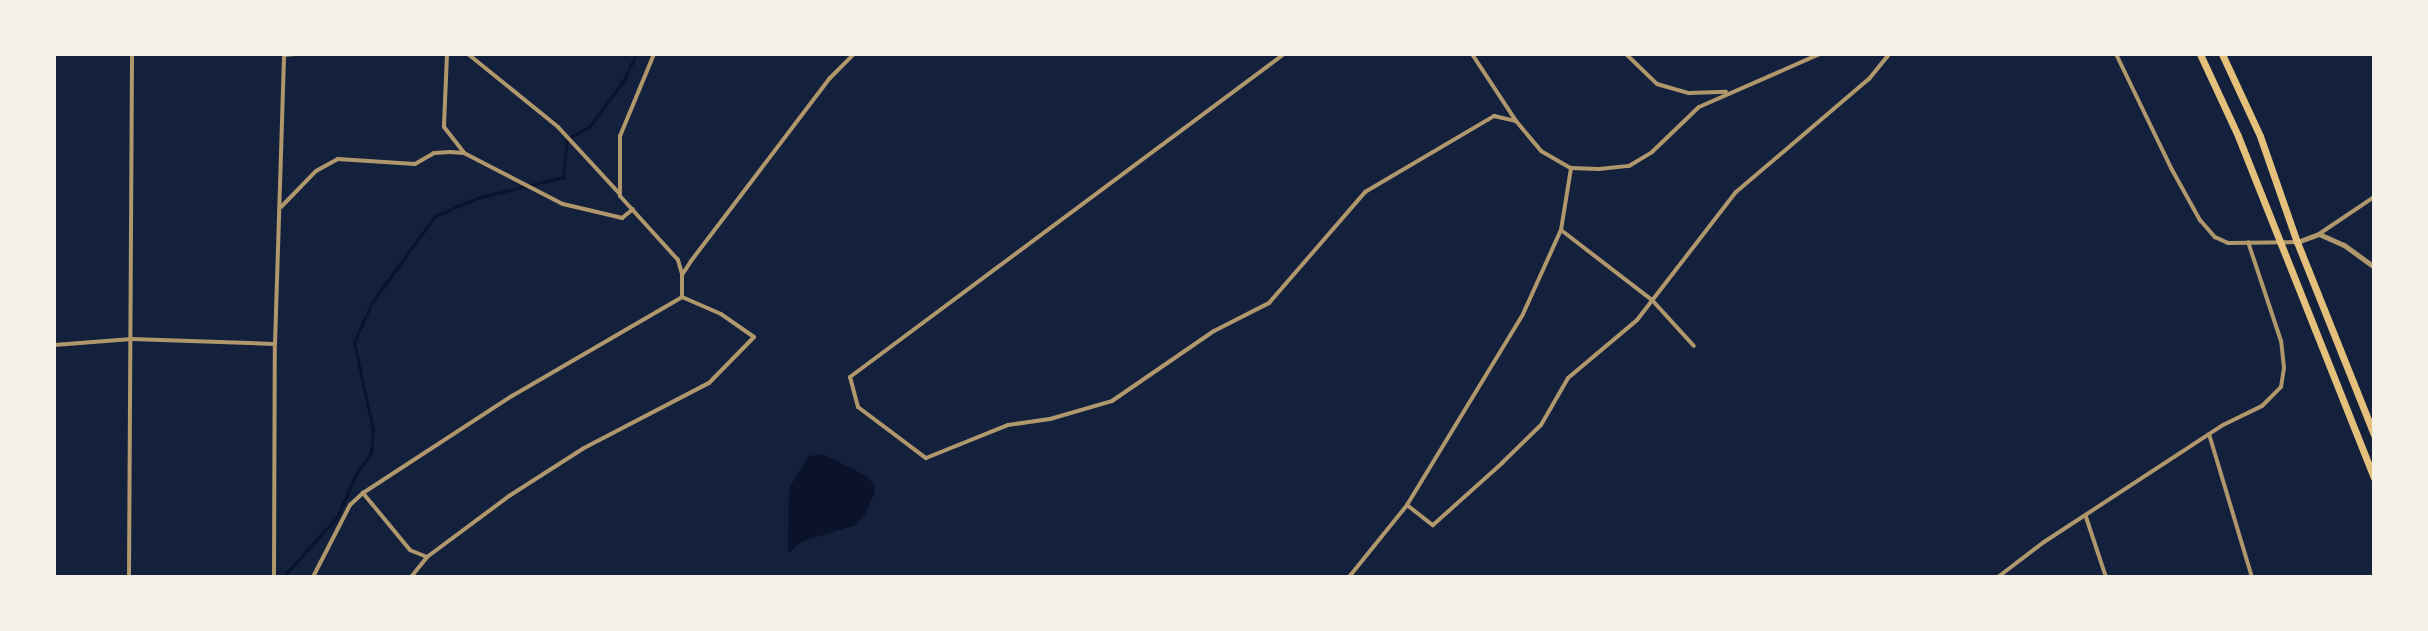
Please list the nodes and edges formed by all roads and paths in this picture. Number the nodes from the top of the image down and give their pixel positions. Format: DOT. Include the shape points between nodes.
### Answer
graph roads {
  1 [pos="132,54"];
  2 [pos="284,54"];
  3 [pos="295,54"];
  4 [pos="447,54"];
  5 [pos="468,54"];
  6 [pos="654,54"];
  7 [pos="854,54"];
  8 [pos="1284,54"];
  9 [pos="1472,54"];
  10 [pos="1626,54"];
  11 [pos="1820,54"];
  12 [pos="1889,54"];
  13 [pos="2116,54"];
  14 [pos="2200,54"];
  15 [pos="2222,54"];
  16 [pos="1729,92"];
  17 [pos="1516,121"];
  18 [pos="464,153"];
  19 [pos="1571,168"];
  20 [pos="620,193"];
  21 [pos="2374,197"];
  22 [pos="280,209"];
  23 [pos="633,209"];
  24 [pos="1561,230"];
  25 [pos="2319,234"];
  26 [pos="2248,242"];
  27 [pos="2280,242"];
  28 [pos="2297,242"];
  29 [pos="2374,267"];
  30 [pos="682,275"];
  31 [pos="682,297"];
  32 [pos="1652,300"];
  33 [pos="132,339"];
  34 [pos="275,344"];
  35 [pos="54,345"];
  36 [pos="1694,346"];
  37 [pos="2209,434"];
  38 [pos="2374,435"];
  39 [pos="2374,478"];
  40 [pos="363,493"];
  41 [pos="1407,505"];
  42 [pos="2086,517"];
  43 [pos="427,557"];
  44 [pos="129,577"];
  45 [pos="274,577"];
  46 [pos="313,577"];
  47 [pos="411,577"];
  48 [pos="1349,577"];
  49 [pos="1998,577"];
  50 [pos="2106,577"];
  51 [pos="2252,577"];
  1 -- 33 [label="street"];
  2 -- 3 [label="street"];
  2 -- 22 [label="street"];
  4 -- 18 [label="street" via="444,127"];
  5 -- 20 [label="street" via="558,127"];
  6 -- 20 [label="street" via="620,136"];
  7 -- 30 [label="street" via="830,78"];
  8 -- 17 [label="street" via="850,377 858,407 926,458 1008,425 1112,401 1214,331 1269,303 1365,192 1494,116"];
  9 -- 17 [label="street"];
  10 -- 16 [label="street" via="1657,84 1689,93"];
  11 -- 16 [label="street"];
  12 -- 32 [label="street" via="1869,79 1736,192"];
  13 -- 26 [label="street" via="2200,220 2228,243"];
  14 -- 27 [label="highway"];
  15 -- 28 [label="highway" via="2260,136"];
  16 -- 19 [label="street" via="1699,107 1652,152 1629,166"];
  17 -- 19 [label="street" via="1541,151"];
  18 -- 22 [label="street" via="434,153 415,164 338,159 316,171"];
  18 -- 23 [label="street" via="563,204 622,218"];
  19 -- 24 [label="street"];
  20 -- 23 [label="street"];
  21 -- 25 [label="street"];
  22 -- 34 [label="street"];
  23 -- 30 [label="street" via="678,260"];
  24 -- 32 [label="street"];
  24 -- 41 [label="street" via="1523,314"];
  25 -- 28 [label="street"];
  25 -- 29 [label="street"];
  26 -- 27 [label="street"];
  26 -- 37 [label="street" via="2281,341 2281,387 2262,406"];
  27 -- 28 [label="street"];
  27 -- 39 [label="highway"];
  28 -- 38 [label="highway"];
  30 -- 31 [label="street"];
  31 -- 40 [label="street" via="512,396"];
  31 -- 43 [label="street" via="721,314 754,337 709,383 584,448"];
  32 -- 36 [label="street"];
  32 -- 41 [label="street" via="1637,320 1568,378 1541,425 1433,525"];
  33 -- 34 [label="street"];
  33 -- 35 [label="street"];
  33 -- 44 [label="street"];
  34 -- 45 [label="street"];
  37 -- 42 [label="street"];
  37 -- 51 [label="street"];
  40 -- 43 [label="street" via="410,550"];
  40 -- 46 [label="street" via="350,505"];
  41 -- 48 [label="street"];
  42 -- 49 [label="street"];
  42 -- 50 [label="street"];
  43 -- 47 [label="street"];
}
